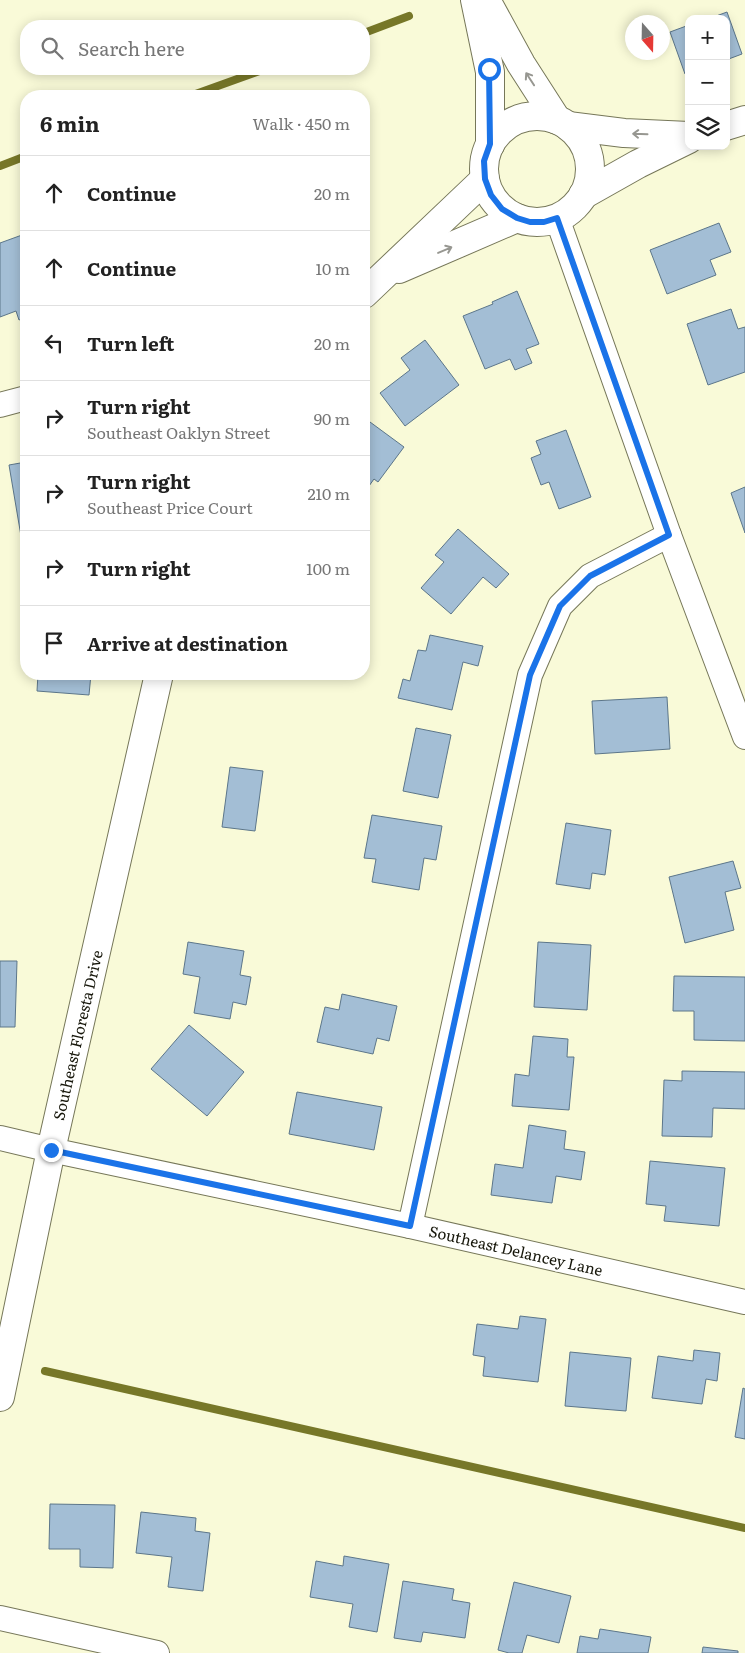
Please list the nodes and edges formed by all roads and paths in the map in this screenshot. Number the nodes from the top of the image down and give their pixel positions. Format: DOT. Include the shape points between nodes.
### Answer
graph roads {
  1 [pos="475,0"];
  2 [pos="486,0"];
  3 [pos="745,120"];
  4 [pos="562,123"];
  5 [pos="730,125"];
  6 [pos="685,137"];
  7 [pos="685,139"];
  8 [pos="490,144"];
  9 [pos="485,179"];
  10 [pos="583,195"];
  11 [pos="517,218"];
  12 [pos="557,218"];
  13 [pos="384,276"];
  14 [pos="370,289"];
  15 [pos="20,400"];
  16 [pos="0,405"];
  17 [pos="669,535"];
  18 [pos="158,680"];
  19 [pos="745,737"];
  20 [pos="0,1138"];
  21 [pos="51,1150"];
  22 [pos="410,1226"];
  23 [pos="745,1302"];
  24 [pos="0,1397"];
  25 [pos="0,1618"];
  26 [pos="158,1653"];
  1 -- 8 [label="street" via="490,72"];
  4 -- 2 [label="street, one-way" via="521,64"];
  3 -- 5 [label="street"];
  6 -- 4 [label="street, one-way" via="624,133"];
  4 -- 8 [label="street" via="542,116 526,117 499,132"];
  4 -- 10 [label="street" via="579,136 586,150 589,180"];
  7 -- 10 [label="street"];
  8 -- 9 [label="street" via="484,161"];
  9 -- 11 [label="street" via="491,195 502,209"];
  9 -- 13 [label="street"];
  10 -- 12 [label="street" via="568,212"];
  11 -- 12 [label="street" via="537,222"];
  13 -- 11 [label="street, one-way"];
  12 -- 17 [label="street"];
  13 -- 14 [label="street"];
  15 -- 16 [label="street"];
  17 -- 19 [label="street"];
  17 -- 22 [label="street" via="590,576 560,606 530,675"];
  18 -- 21 [label="street, Southeast Floresta Drive"];
  20 -- 21 [label="street, Southeast Delancey Lane"];
  21 -- 22 [label="street, Southeast Delancey Lane"];
  21 -- 24 [label="street, Southeast Floresta Drive"];
  22 -- 23 [label="street, Southeast Delancey Lane"];
  25 -- 26 [label="street"];
}
